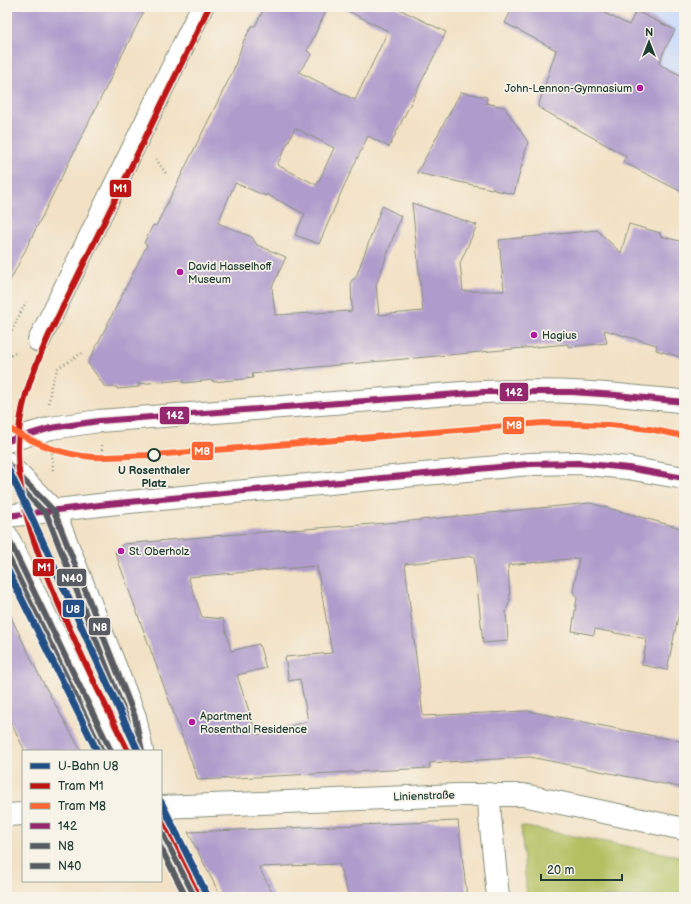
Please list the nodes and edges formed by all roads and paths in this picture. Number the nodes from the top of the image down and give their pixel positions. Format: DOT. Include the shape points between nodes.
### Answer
graph roads {
  1 [pos="202,7"];
  2 [pos="26,302"];
  3 [pos="8,338"];
  4 [pos="39,341"];
  5 [pos="82,353"];
  6 [pos="51,385"];
  7 [pos="684,402"];
  8 [pos="51,428"];
  9 [pos="7,442"];
  10 [pos="7,463"];
  11 [pos="684,478"];
  12 [pos="54,511"];
  13 [pos="7,516"];
  14 [pos="7,536"];
  15 [pos="111,750"];
  16 [pos="142,750"];
  17 [pos="489,794"];
  18 [pos="162,807"];
  19 [pos="22,814"];
  20 [pos="7,815"];
  21 [pos="684,829"];
  22 [pos="162,832"];
  23 [pos="195,897"];
  24 [pos="498,897"];
  1 -- 4 [label="street"];
  2 -- 3 [label="path"];
  5 -- 6 [label="path" via="58,368"];
  7 -- 8 [label="street" via="619,395 508,391 105,420"];
  8 -- 9 [label="street"];
  8 -- 12 [label="path"];
  10 -- 12 [label="street"];
  11 -- 12 [label="street" via="628,468 578,463 530,464"];
  12 -- 13 [label="street"];
  12 -- 16 [label="street" via="135,717"];
  14 -- 15 [label="street"];
  17 -- 18 [label="street, Linienstraße"];
  17 -- 21 [label="street, Linienstraße" via="523,795"];
  17 -- 24 [label="street"];
  19 -- 20 [label="street"];
  22 -- 23 [label="street"];
}
